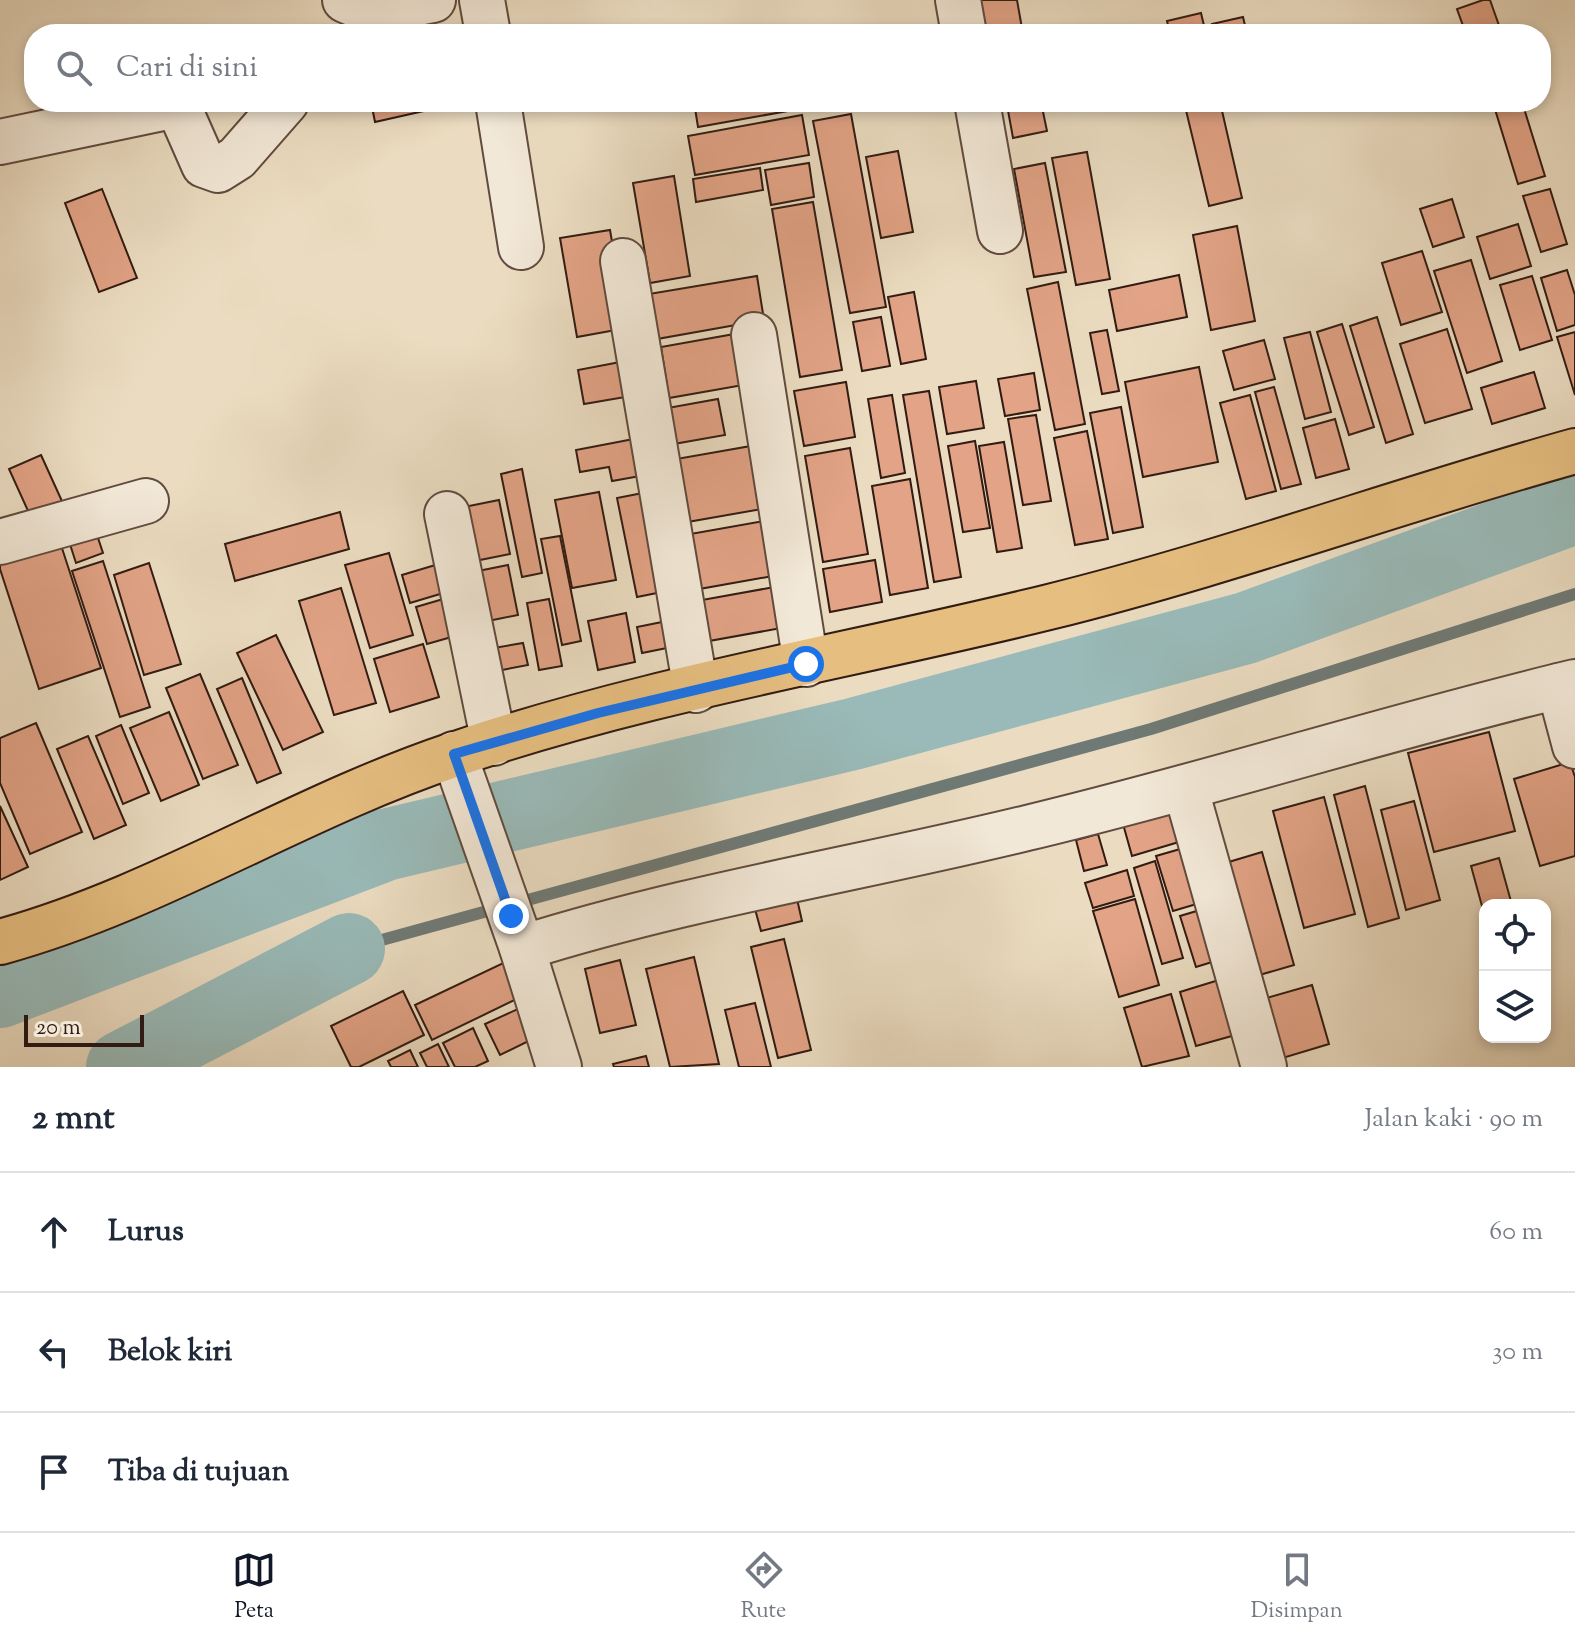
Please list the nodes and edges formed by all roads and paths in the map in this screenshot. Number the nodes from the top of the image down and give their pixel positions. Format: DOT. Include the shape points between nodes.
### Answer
graph roads {
  1 [pos="433,0"];
  2 [pos="482,0"];
  3 [pos="958,0"];
  4 [pos="356,15"];
  5 [pos="486,24"];
  6 [pos="962,24"];
  7 [pos="143,112"];
  8 [pos="179,112"];
  9 [pos="277,112"];
  10 [pos="500,112"];
  11 [pos="979,112"];
  12 [pos="0,142"];
  13 [pos="1000,231"];
  14 [pos="521,247"];
  15 [pos="623,261"];
  16 [pos="754,335"];
  17 [pos="1575,451"];
  18 [pos="146,501"];
  19 [pos="447,514"];
  20 [pos="0,542"];
  21 [pos="806,664"];
  22 [pos="1567,684"];
  23 [pos="696,690"];
  24 [pos="1575,746"];
  25 [pos="470,757"];
  26 [pos="1186,790"];
  27 [pos="517,932"];
  28 [pos="0,942"];
  29 [pos="559,1067"];
  30 [pos="1264,1067"];
  1 -- 4 [label="street"];
  2 -- 5 [label="street"];
  3 -- 6 [label="street"];
  7 -- 12 [label="street"];
  8 -- 9 [label="street" via="204,165 218,170 237,158"];
  10 -- 14 [label="street"];
  11 -- 13 [label="street"];
  15 -- 23 [label="street"];
  16 -- 21 [label="street"];
  17 -- 21 [label="main road" via="1053,606"];
  18 -- 20 [label="street"];
  19 -- 25 [label="street"];
  21 -- 23 [label="main road"];
  22 -- 24 [label="street"];
  22 -- 26 [label="street" via="1423,719"];
  23 -- 25 [label="main road"];
  25 -- 27 [label="street"];
  25 -- 28 [label="main road" via="371,786 96,909"];
  26 -- 27 [label="street" via="646,913"];
  26 -- 30 [label="street"];
  27 -- 29 [label="street"];
}
